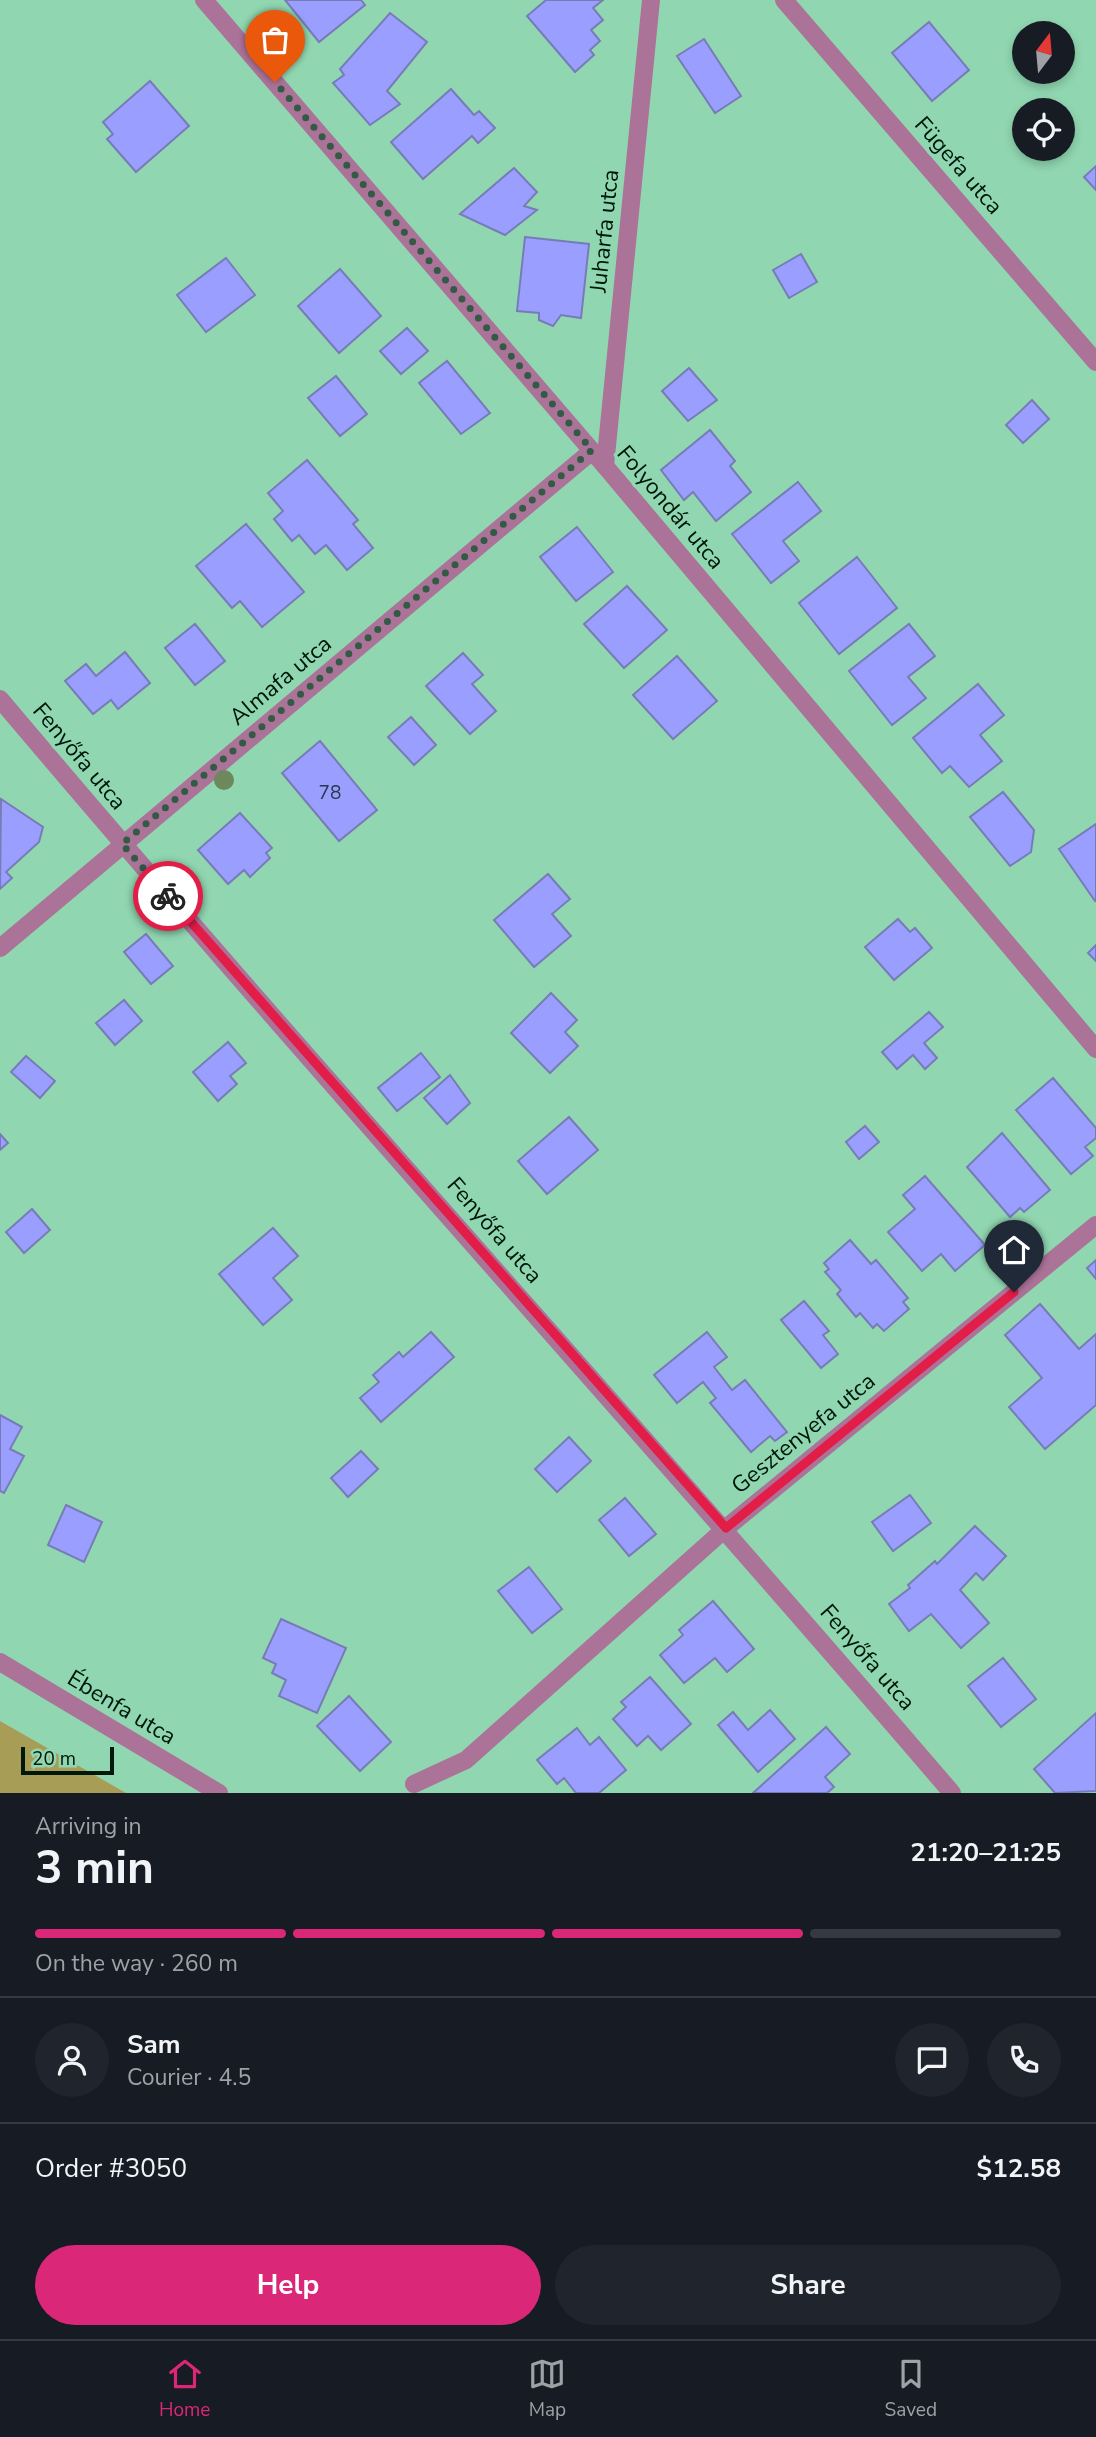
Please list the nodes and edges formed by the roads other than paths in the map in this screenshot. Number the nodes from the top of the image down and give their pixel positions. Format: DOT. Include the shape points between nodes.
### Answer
graph roads {
  1 [pos="204,0"];
  2 [pos="651,0"];
  3 [pos="785,0"];
  4 [pos="1096,362"];
  5 [pos="592,450"];
  6 [pos="605,466"];
  7 [pos="0,699"];
  8 [pos="122,844"];
  9 [pos="0,948"];
  10 [pos="1096,1049"];
  11 [pos="1096,1225"];
  12 [pos="726,1528"];
  13 [pos="0,1662"];
  14 [pos="414,1784"];
  15 [pos="219,1793"];
  16 [pos="952,1793"];
  1 -- 5 [label="street, Folyondár utca"];
  2 -- 6 [label="street, Juharfa utca"];
  3 -- 4 [label="street, Fügefa utca"];
  5 -- 6 [label="street, Folyondár utca"];
  5 -- 8 [label="street, Almafa utca"];
  6 -- 10 [label="street, Folyondár utca"];
  7 -- 8 [label="street, Fenyőfa utca"];
  8 -- 9 [label="street, Almafa utca"];
  8 -- 12 [label="street, Fenyőfa utca"];
  11 -- 12 [label="street, Gesztenyefa utca"];
  12 -- 14 [label="street, Gesztenyefa utca" via="466,1760"];
  12 -- 16 [label="street, Fenyőfa utca"];
  13 -- 15 [label="street, Ébenfa utca"];
}
